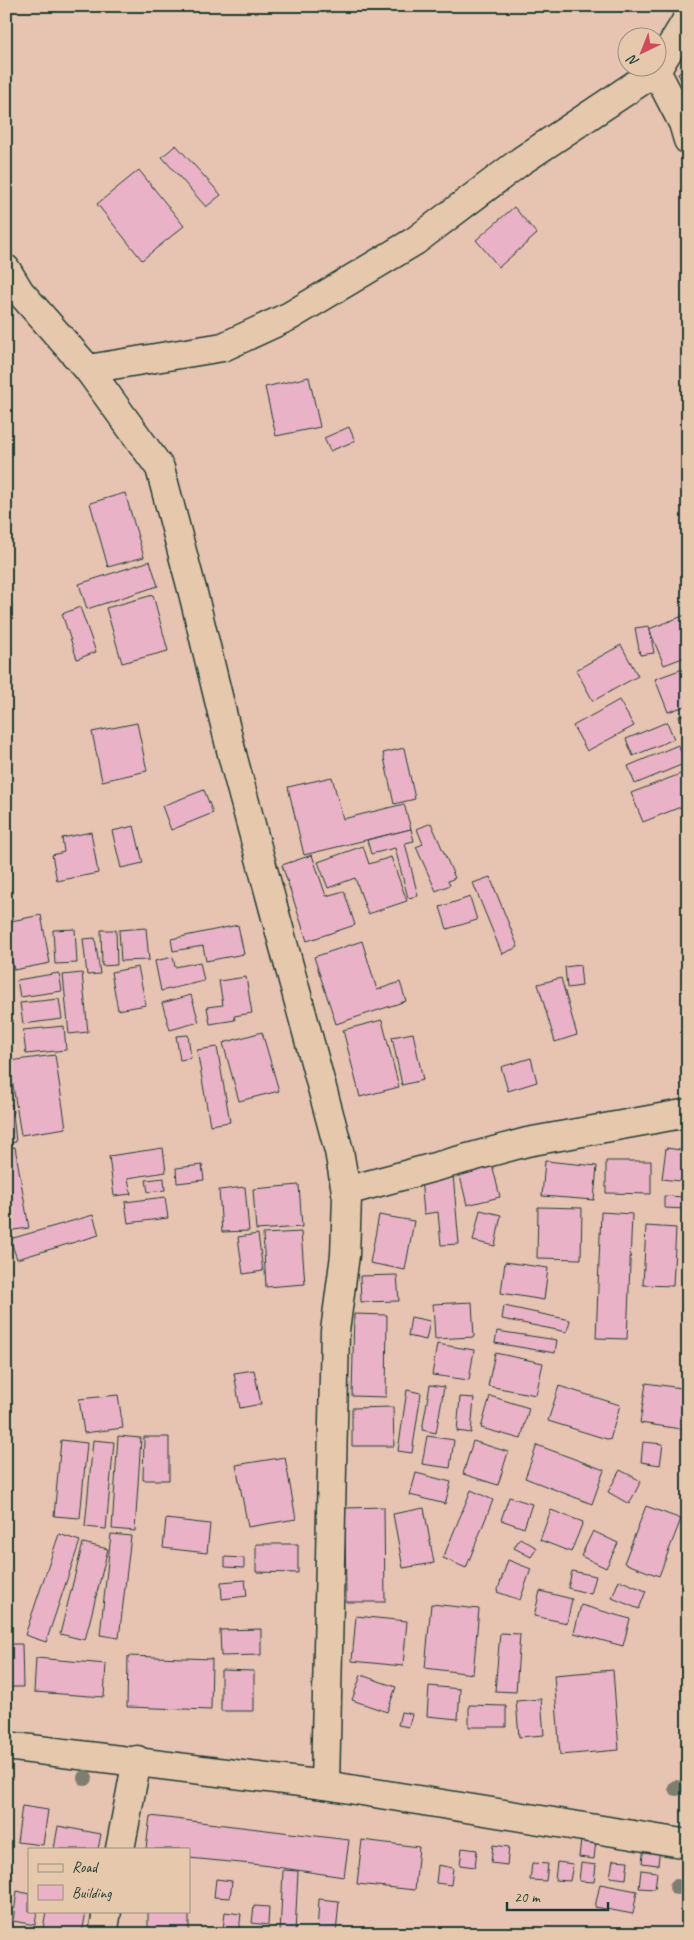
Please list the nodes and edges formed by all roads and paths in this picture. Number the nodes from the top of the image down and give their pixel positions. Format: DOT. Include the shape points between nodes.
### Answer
graph roads {
  1 [pos="688,18"];
  2 [pos="666,54"];
  3 [pos="645,78"];
  4 [pos="660,78"];
  5 [pos="688,140"];
  6 [pos="6,269"];
  7 [pos="88,369"];
  8 [pos="688,1112"];
  9 [pos="346,1191"];
  10 [pos="6,1746"];
  11 [pos="137,1760"];
  12 [pos="325,1785"];
  13 [pos="688,1844"];
  14 [pos="120,1848"];
  15 [pos="107,1912"];
  16 [pos="103,1934"];
  1 -- 2 [label="street"];
  3 -- 7 [label="street" via="520,161 415,241 290,316 223,347"];
  4 -- 5 [label="street"];
  6 -- 7 [label="street" via="20,292"];
  7 -- 9 [label="street" via="160,468 235,767 339,1151"];
  8 -- 9 [label="street" via="528,1142"];
  9 -- 12 [label="street" via="345,1256 335,1331"];
  10 -- 11 [label="street"];
  11 -- 12 [label="street"];
  11 -- 14 [label="street"];
  12 -- 13 [label="street"];
  15 -- 16 [label="street"];
}
